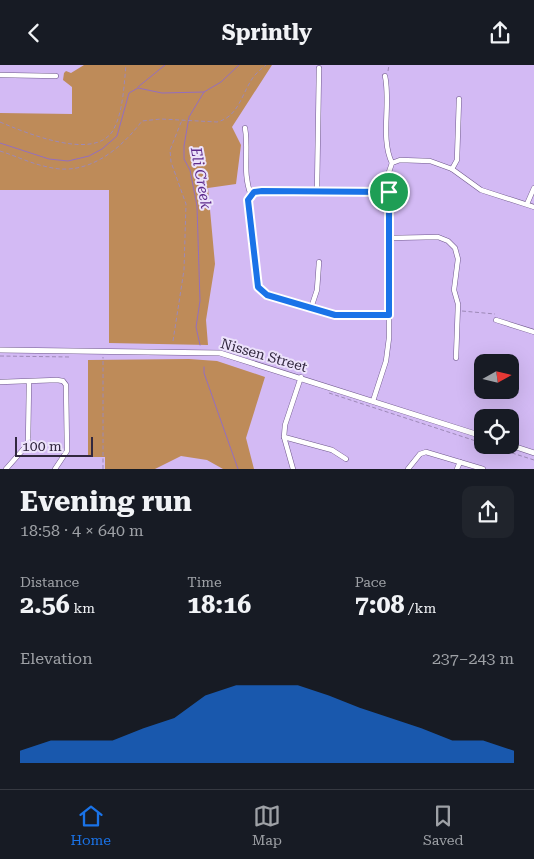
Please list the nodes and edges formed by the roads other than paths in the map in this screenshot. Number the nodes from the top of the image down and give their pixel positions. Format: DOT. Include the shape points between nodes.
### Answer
graph roads {
  1 [pos="319,68"];
  2 [pos="0,75"];
  3 [pos="56,76"];
  4 [pos="385,76"];
  5 [pos="458,99"];
  6 [pos="245,128"];
  7 [pos="392,163"];
  8 [pos="452,169"];
  9 [pos="534,188"];
  10 [pos="317,191"];
  11 [pos="389,192"];
  12 [pos="251,195"];
  13 [pos="527,204"];
  14 [pos="534,207"];
  15 [pos="390,238"];
  16 [pos="319,262"];
  17 [pos="311,309"];
  18 [pos="389,315"];
  19 [pos="496,320"];
  20 [pos="534,332"];
  21 [pos="0,349"];
  22 [pos="456,359"];
  23 [pos="300,377"];
  24 [pos="0,382"];
  25 [pos="28,382"];
  26 [pos="373,401"];
  27 [pos="474,433"];
  28 [pos="284,437"];
  29 [pos="519,448"];
  30 [pos="534,453"];
  31 [pos="346,459"];
  32 [pos="460,462"];
  33 [pos="9,468"];
  34 [pos="55,469"];
  35 [pos="293,469"];
  36 [pos="408,469"];
  37 [pos="457,469"];
  38 [pos="483,469"];
  1 -- 10 [label="street"];
  2 -- 3 [label="street"];
  4 -- 7 [label="street" via="388,91 387,153"];
  5 -- 8 [label="street" via="457,160"];
  6 -- 12 [label="street" via="248,143 245,178"];
  7 -- 8 [label="street" via="430,161"];
  7 -- 11 [label="street"];
  8 -- 13 [label="street" via="482,190"];
  9 -- 13 [label="street"];
  10 -- 11 [label="street"];
  10 -- 12 [label="street" via="262,191"];
  11 -- 15 [label="street"];
  12 -- 17 [label="street" via="248,200 258,287 267,295"];
  13 -- 14 [label="street"];
  15 -- 18 [label="street"];
  15 -- 22 [label="street" via="438,237 455,249 458,259 454,290 458,304"];
  16 -- 17 [label="street" via="317,290"];
  17 -- 18 [label="street" via="335,315"];
  18 -- 26 [label="street" via="386,361"];
  19 -- 20 [label="street"];
  21 -- 23 [label="street, Nissen Street" via="206,351 239,357"];
  23 -- 26 [label="street, Nissen Street"];
  23 -- 28 [label="street"];
  24 -- 25 [label="street"];
  25 -- 33 [label="street" via="28,444"];
  25 -- 34 [label="street" via="63,381 67,390 67,455"];
  26 -- 27 [label="street, Nissen Street"];
  28 -- 31 [label="street" via="332,450"];
  28 -- 35 [label="street"];
  29 -- 30 [label="street"];
  32 -- 36 [label="street" via="426,451"];
  32 -- 37 [label="street"];
  32 -- 38 [label="street"];
}
